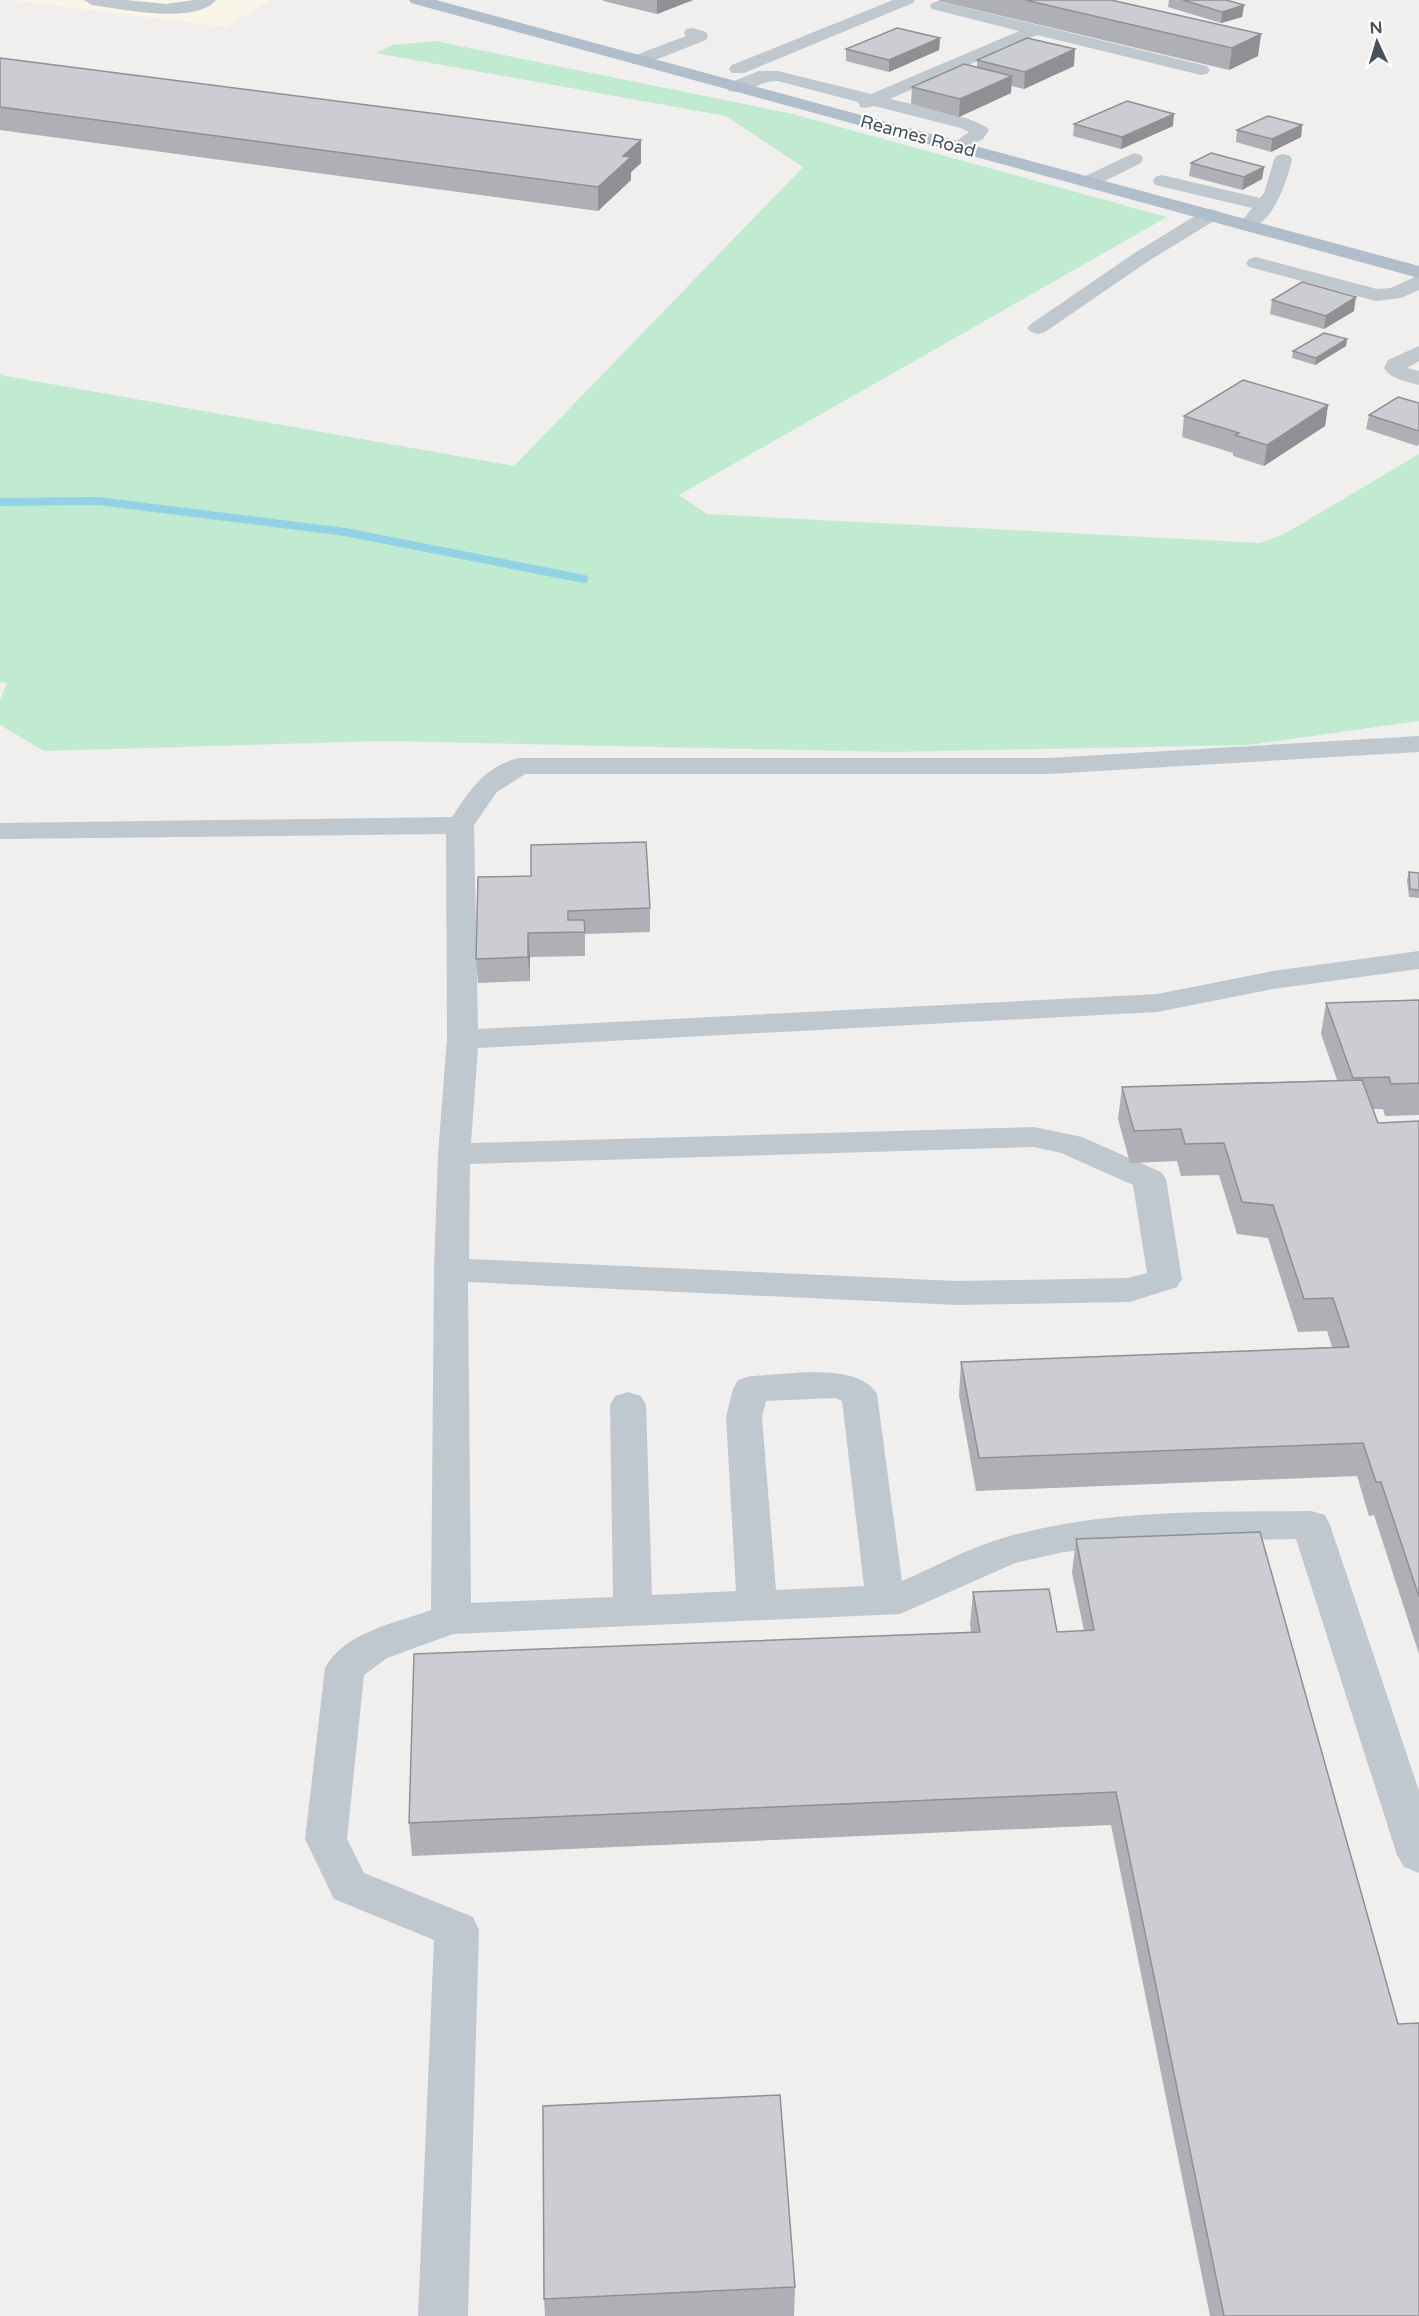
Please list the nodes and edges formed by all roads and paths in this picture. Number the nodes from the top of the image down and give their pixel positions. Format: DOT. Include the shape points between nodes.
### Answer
graph roads {
  1 [pos="92,0"];
  2 [pos="208,0"];
  3 [pos="417,0"];
  4 [pos="907,0"];
  5 [pos="938,6"];
  6 [pos="1035,30"];
  7 [pos="692,33"];
  8 [pos="639,60"];
  9 [pos="1200,70"];
  10 [pos="712,80"];
  11 [pos="735,87"];
  12 [pos="873,100"];
  13 [pos="837,115"];
  14 [pos="957,147"];
  15 [pos="1134,159"];
  16 [pos="1283,160"];
  17 [pos="1162,181"];
  18 [pos="1088,182"];
  19 [pos="1264,205"];
  20 [pos="1210,215"];
  21 [pos="1248,225"];
  22 [pos="1256,263"];
  23 [pos="1419,272"];
  24 [pos="1419,281"];
  25 [pos="1038,328"];
  26 [pos="1419,352"];
  27 [pos="1419,378"];
  28 [pos="1419,744"];
  29 [pos="460,825"];
  30 [pos="0,831"];
  31 [pos="1419,960"];
  32 [pos="462,1039"];
  33 [pos="454,1154"];
  34 [pos="451,1270"];
  35 [pos="628,1405"];
  36 [pos="885,1599"];
  37 [pos="758,1605"];
  38 [pos="633,1610"];
  39 [pos="451,1619"];
  40 [pos="1419,1855"];
  41 [pos="443,2316"];
  1 -- 2 [label="lane" via="170,9 194,8"];
  3 -- 8 [label="main road, Reames Road"];
  4 -- 10 [label="lane"];
  5 -- 6 [label="lane"];
  6 -- 9 [label="lane"];
  6 -- 12 [label="lane"];
  7 -- 8 [label="lane" via="700,36"];
  8 -- 10 [label="main road, Reames Road"];
  10 -- 11 [label="main road, Reames Road"];
  11 -- 12 [label="lane" via="765,75 778,76"];
  11 -- 13 [label="main road, Reames Road"];
  12 -- 13 [label="lane"];
  12 -- 14 [label="lane" via="980,130"];
  13 -- 14 [label="main road, Reames Road"];
  14 -- 18 [label="main road, Reames Road"];
  15 -- 18 [label="lane"];
  16 -- 19 [label="lane" via="1273,194"];
  17 -- 19 [label="lane"];
  18 -- 20 [label="main road, Reames Road"];
  19 -- 21 [label="lane"];
  20 -- 21 [label="main road, Reames Road"];
  20 -- 25 [label="lane"];
  21 -- 23 [label="main road, Reames Road"];
  22 -- 24 [label="lane" via="1376,296 1399,294"];
  26 -- 27 [label="lane" via="1395,368"];
  28 -- 29 [label="lane" via="1048,766 519,766 487,786"];
  29 -- 30 [label="lane"];
  29 -- 32 [label="lane"];
  31 -- 32 [label="lane" via="1273,980 1157,1003"];
  32 -- 33 [label="lane"];
  33 -- 34 [label="lane"];
  33 -- 34 [label="lane" via="1034,1137 1070,1144 1149,1179 1165,1279 1130,1290 957,1293"];
  34 -- 39 [label="lane"];
  35 -- 38 [label="lane"];
  36 -- 37 [label="lane"];
  36 -- 37 [label="lane" via="859,1394 839,1384 751,1389 744,1417"];
  36 -- 40 [label="lane" via="900,1599 1006,1551 1064,1538 1171,1527 1311,1526"];
  37 -- 38 [label="lane"];
  38 -- 39 [label="lane"];
  39 -- 41 [label="lane" via="373,1647 345,1668 326,1839 349,1886 458,1930"];
}
